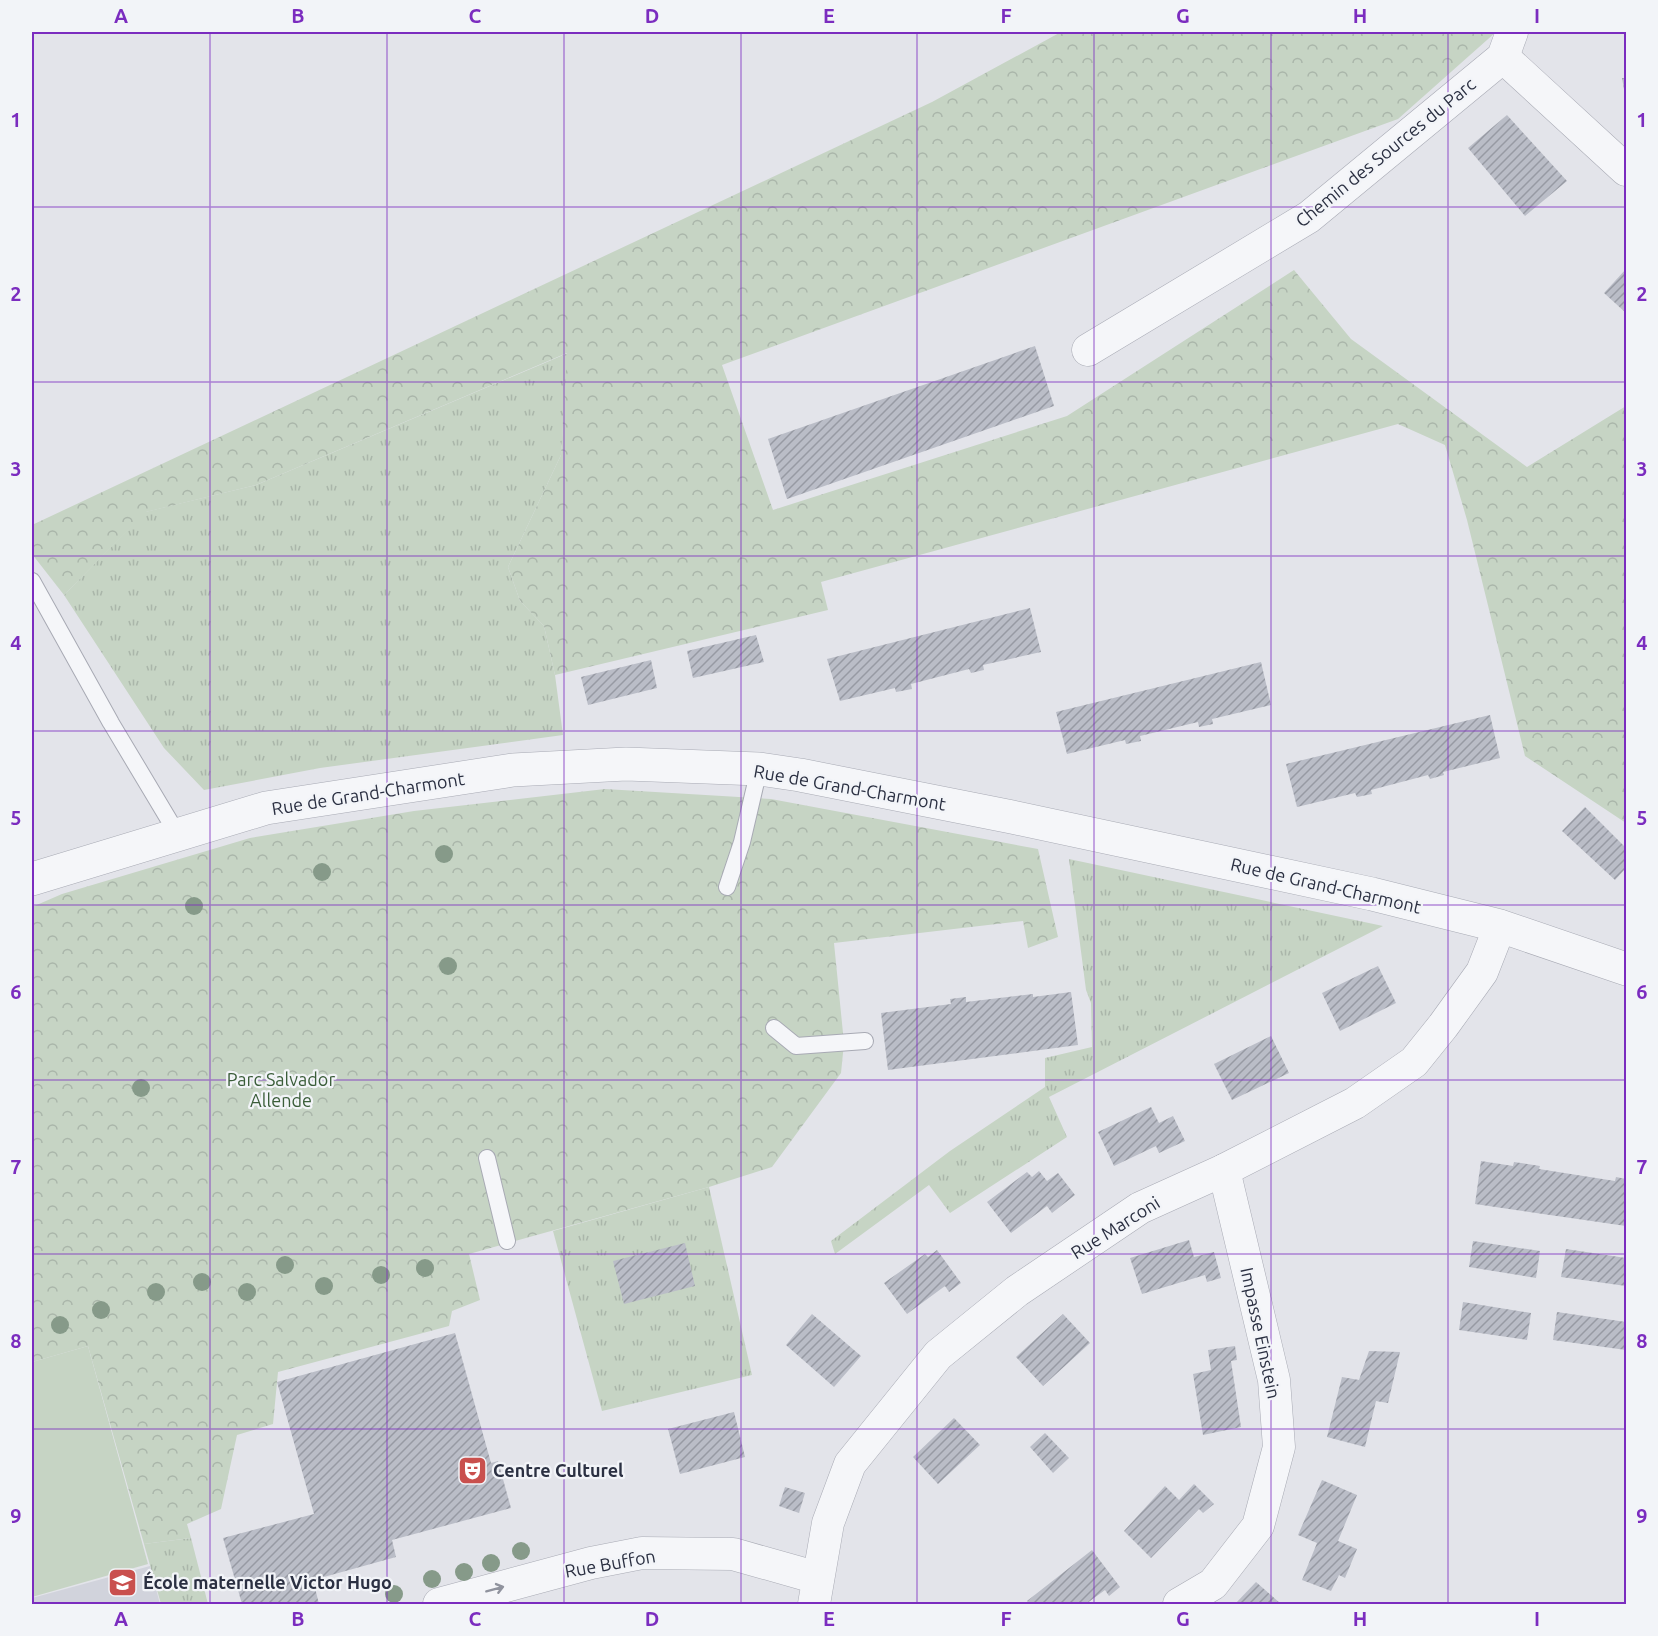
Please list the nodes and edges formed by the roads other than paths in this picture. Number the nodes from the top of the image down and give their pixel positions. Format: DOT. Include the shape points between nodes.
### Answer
graph roads {
  1 [pos="1508,44"];
  2 [pos="1626,170"];
  3 [pos="1088,350"];
  4 [pos="32,581"];
  5 [pos="759,769"];
  6 [pos="178,836"];
  7 [pos="32,879"];
  8 [pos="727,887"];
  9 [pos="1500,926"];
  10 [pos="1626,969"];
  11 [pos="774,1028"];
  12 [pos="864,1041"];
  13 [pos="487,1158"];
  14 [pos="1224,1170"];
  15 [pos="507,1241"];
  16 [pos="816,1591"];
  17 [pos="439,1605"];
  18 [pos="1179,1605"];
  1 -- 2 [label="street"];
  1 -- 3 [label="street, Chemin des Sources du Parc" via="1308,217"];
  4 -- 6 [label="lane"];
  5 -- 6 [label="street, Rue de Grand-Charmont" via="626,764 513,770 266,808"];
  5 -- 8 [label="lane"];
  5 -- 9 [label="street, Rue de Grand-Charmont" via="1146,845"];
  6 -- 7 [label="street, Rue de Grand-Charmont"];
  9 -- 10 [label="street, Rue de Grand-Charmont"];
  9 -- 14 [label="street, Rue Marconi" via="1482,972 1414,1062 1355,1103"];
  11 -- 12 [label="lane" via="796,1046"];
  13 -- 15 [label="lane"];
  14 -- 16 [label="street, Rue Marconi" via="1140,1208 1017,1291 938,1355 850,1464 828,1522"];
  14 -- 18 [label="street, Impasse Einstein" via="1274,1380 1280,1447 1258,1526 1213,1584"];
  17 -- 16 [label="street, Rue Buffon, one-way" via="642,1553 733,1554"];
}
